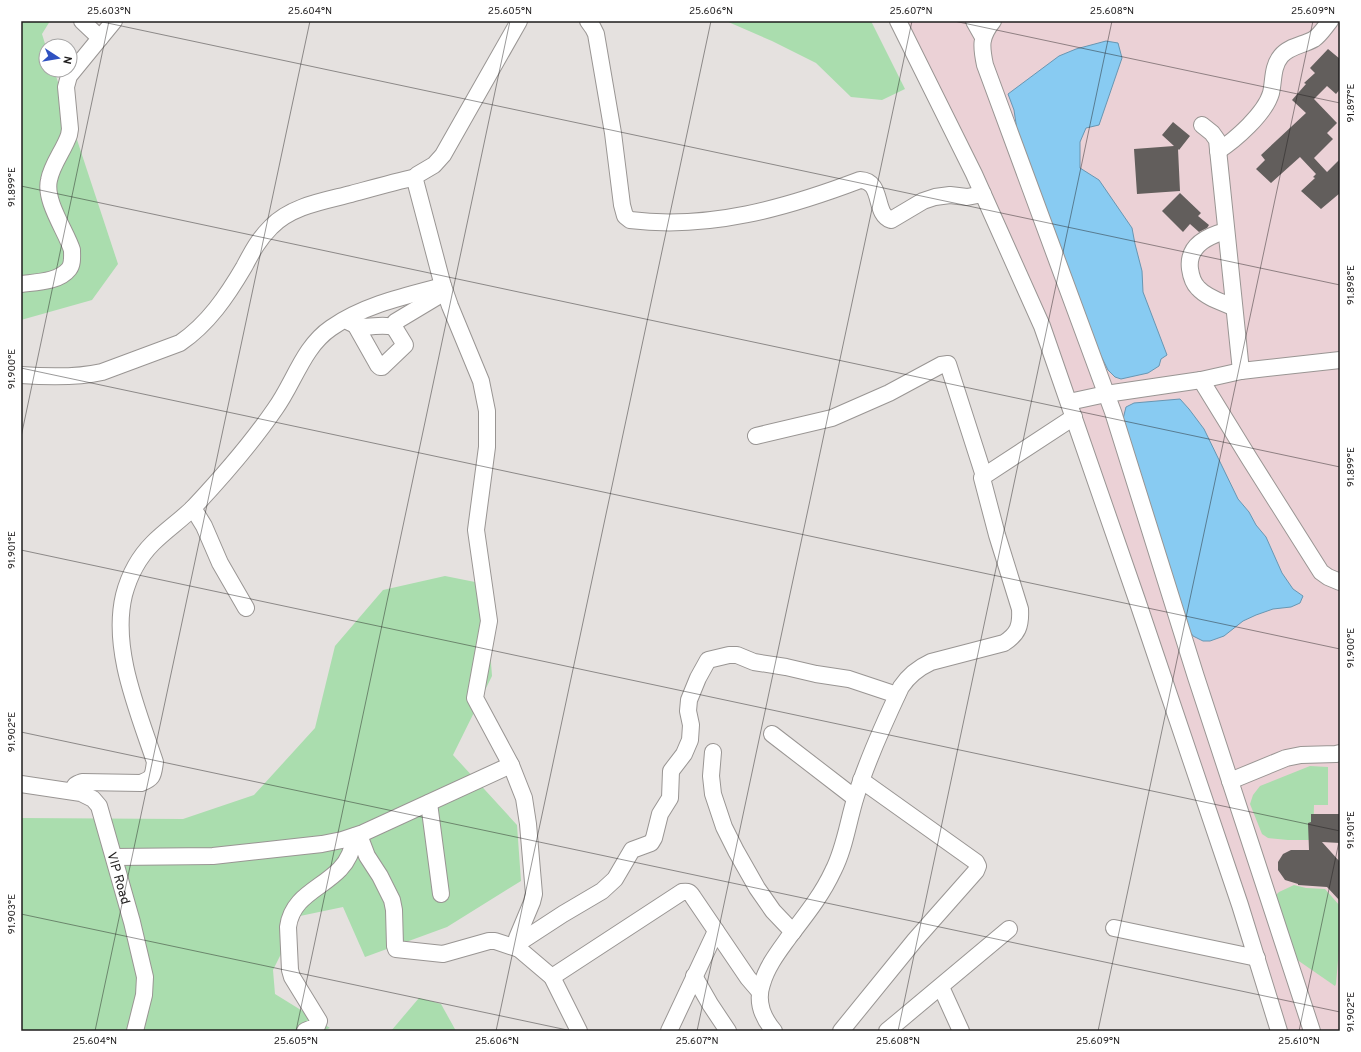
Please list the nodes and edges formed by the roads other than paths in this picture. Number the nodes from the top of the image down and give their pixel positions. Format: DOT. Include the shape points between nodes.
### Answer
graph roads {
  1 [pos="82,21"];
  2 [pos="114,21"];
  3 [pos="519,21"];
  4 [pos="588,21"];
  5 [pos="898,21"];
  6 [pos="974,21"];
  7 [pos="993,21"];
  8 [pos="1330,21"];
  9 [pos="982,36"];
  10 [pos="100,38"];
  11 [pos="1202,125"];
  12 [pos="1218,151"];
  13 [pos="416,177"];
  14 [pos="983,194"];
  15 [pos="1226,231"];
  16 [pos="21,284"];
  17 [pos="444,289"];
  18 [pos="1233,307"];
  19 [pos="350,323"];
  20 [pos="394,327"];
  21 [pos="1340,360"];
  22 [pos="1240,372"];
  23 [pos="21,375"];
  24 [pos="1202,380"];
  25 [pos="1106,394"];
  26 [pos="1069,402"];
  27 [pos="1074,417"];
  28 [pos="756,436"];
  29 [pos="984,476"];
  30 [pos="193,508"];
  31 [pos="1340,582"];
  32 [pos="246,608"];
  33 [pos="897,695"];
  34 [pos="772,734"];
  35 [pos="713,752"];
  36 [pos="1339,756"];
  37 [pos="511,765"];
  38 [pos="861,780"];
  39 [pos="1230,781"];
  40 [pos="21,784"];
  41 [pos="73,792"];
  42 [pos="855,798"];
  43 [pos="429,803"];
  44 [pos="357,835"];
  45 [pos="115,858"];
  46 [pos="441,894"];
  47 [pos="1114,928"];
  48 [pos="1009,929"];
  49 [pos="716,931"];
  50 [pos="793,932"];
  51 [pos="518,947"];
  52 [pos="1257,958"];
  53 [pos="694,976"];
  54 [pos="552,977"];
  55 [pos="941,987"];
  56 [pos="760,992"];
  57 [pos="134,1031"];
  58 [pos="305,1031"];
  59 [pos="579,1031"];
  60 [pos="669,1031"];
  61 [pos="728,1031"];
  62 [pos="774,1031"];
  63 [pos="841,1031"];
  64 [pos="887,1031"];
  65 [pos="961,1031"];
  66 [pos="1279,1031"];
  67 [pos="1312,1031"];
  1 -- 10 [label="street"];
  2 -- 10 [label="street"];
  3 -- 13 [label="street" via="443,155 434,165"];
  4 -- 14 [label="street" via="596,34 622,205 625,216 630,220 705,222 812,197 860,180 870,183 876,192 883,215 890,220 935,197"];
  5 -- 14 [label="street"];
  6 -- 9 [label="street"];
  7 -- 9 [label="street"];
  8 -- 12 [label="street" via="1315,39 1284,52 1273,72 1270,94 1265,106 1230,143"];
  9 -- 25 [label="street" via="981,49 985,64"];
  10 -- 16 [label="street" via="69,76 66,87 70,135 48,180 51,201 72,250 69,269 60,276 48,280"];
  11 -- 12 [label="street" via="1215,136"];
  12 -- 15 [label="street"];
  13 -- 17 [label="street"];
  13 -- 23 [label="street" via="331,199 286,215 271,226 255,246 220,305 191,336 180,343 89,375"];
  14 -- 26 [label="street" via="1042,326"];
  15 -- 18 [label="street"];
  15 -- 18 [label="street" via="1211,235 1198,244 1192,251 1189,264 1193,282 1198,289"];
  17 -- 19 [label="street" via="384,302 354,314"];
  17 -- 20 [label="street" via="395,322"];
  17 -- 37 [label="street" via="481,381 487,411 488,447 476,530 489,621 475,698"];
  18 -- 22 [label="street"];
  19 -- 20 [label="street" via="362,327"];
  19 -- 20 [label="street" via="380,367 405,345"];
  19 -- 30 [label="street" via="330,329 318,339 276,409"];
  21 -- 22 [label="street"];
  22 -- 24 [label="street"];
  24 -- 25 [label="street"];
  24 -- 31 [label="street" via="1321,572"];
  25 -- 26 [label="street"];
  25 -- 39 [label="street"];
  26 -- 27 [label="street"];
  27 -- 29 [label="street"];
  27 -- 52 [label="street"];
  28 -- 29 [label="street" via="832,418 889,393 941,365 948,364"];
  29 -- 33 [label="street" via="982,480 1020,609 1017,630 1004,643 923,666 907,678"];
  30 -- 32 [label="street"];
  30 -- 41 [label="street" via="153,542 142,555 133,570 124,596 120,625 124,663 155,762 154,775 150,780 141,783 77,783"];
  33 -- 38 [label="street"];
  33 -- 51 [label="street" via="849,679 754,662 737,655 708,660 689,700 688,711 692,724 690,740 684,754 671,771 670,798 660,814 654,838 651,842 632,850 615,879 602,891 563,914"];
  34 -- 42 [label="street"];
  35 -- 50 [label="street" via="713,794 724,827 757,888 773,911"];
  36 -- 39 [label="street" via="1302,754"];
  37 -- 43 [label="street"];
  37 -- 51 [label="street" via="527,810 534,884 532,902 517,938"];
  38 -- 42 [label="street"];
  38 -- 63 [label="street" via="976,862 978,866"];
  39 -- 67 [label="street"];
  40 -- 41 [label="street, VIP Road"];
  41 -- 45 [label="street, VIP Road" via="93,799 99,806"];
  42 -- 50 [label="street" via="834,870"];
  43 -- 44 [label="street"];
  43 -- 46 [label="street"];
  44 -- 45 [label="street" via="322,844 213,856"];
  44 -- 51 [label="street" via="392,900 396,949 444,954 489,941"];
  44 -- 58 [label="street" via="348,858 340,869 295,906 289,920 292,977 319,1021 317,1026"];
  45 -- 57 [label="street, VIP Road" via="145,977 144,995"];
  47 -- 52 [label="street"];
  48 -- 55 [label="street"];
  49 -- 53 [label="street"];
  49 -- 54 [label="street" via="690,893 682,892"];
  49 -- 56 [label="street"];
  50 -- 56 [label="street" via="776,954"];
  51 -- 54 [label="street"];
  52 -- 66 [label="street"];
  53 -- 60 [label="street"];
  53 -- 61 [label="street"];
  54 -- 59 [label="street"];
  55 -- 64 [label="street"];
  55 -- 65 [label="street"];
  56 -- 62 [label="street" via="761,1009"];
}
